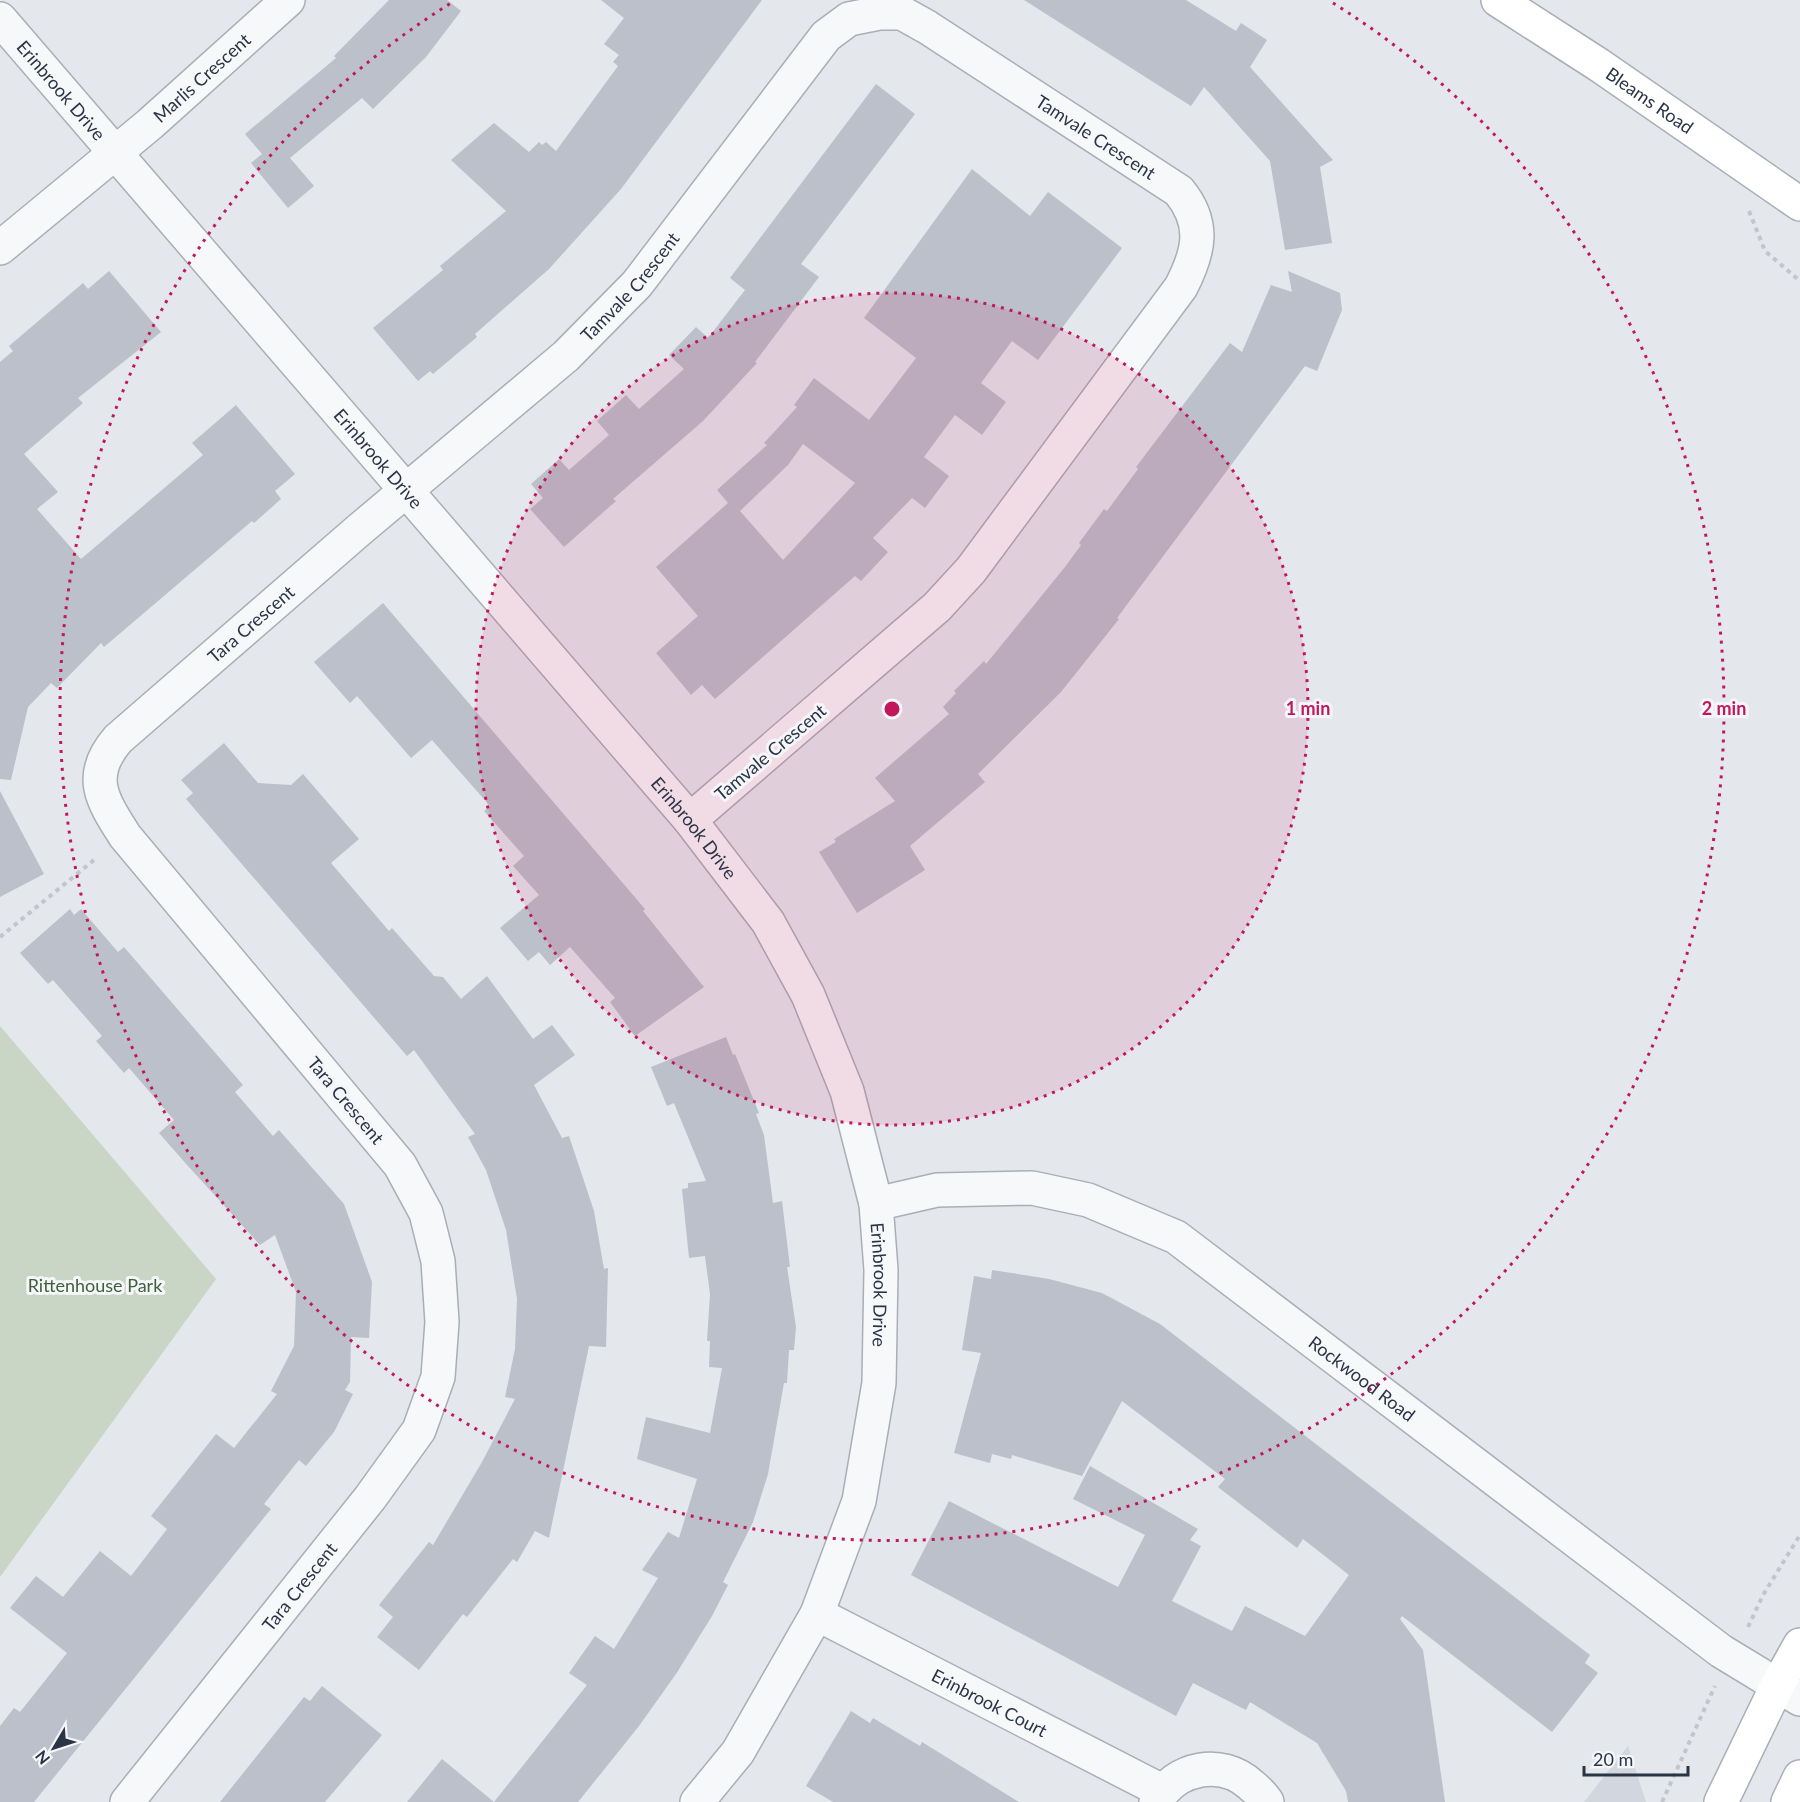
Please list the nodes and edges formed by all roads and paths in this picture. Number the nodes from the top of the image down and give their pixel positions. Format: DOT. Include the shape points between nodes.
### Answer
graph roads {
  1 [pos="288,0"];
  2 [pos="1498,0"];
  3 [pos="0,20"];
  4 [pos="115,154"];
  5 [pos="1741,163"];
  6 [pos="1800,204"];
  7 [pos="0,248"];
  8 [pos="1800,281"];
  9 [pos="407,491"];
  10 [pos="690,820"];
  11 [pos="94,860"];
  12 [pos="0,938"];
  13 [pos="876,1204"];
  14 [pos="1800,1535"];
  15 [pos="817,1614"];
  16 [pos="1747,1632"];
  17 [pos="1800,1645"];
  18 [pos="1716,1685"];
  19 [pos="1789,1692"];
  20 [pos="1800,1777"];
  21 [pos="1159,1797"];
  22 [pos="127,1802"];
  23 [pos="697,1802"];
  24 [pos="1267,1802"];
  25 [pos="1662,1802"];
  26 [pos="1721,1802"];
  27 [pos="1788,1802"];
  1 -- 4 [label="street, Marlis Crescent"];
  2 -- 5 [label="main road, Bleams Road"];
  3 -- 4 [label="street, Erinbrook Drive"];
  4 -- 7 [label="street, Marlis Crescent"];
  4 -- 9 [label="street, Erinbrook Drive"];
  5 -- 6 [label="main road, Bleams Road"];
  5 -- 8 [label="path" via="1757,236 1765,251"];
  9 -- 10 [label="street, Erinbrook Drive"];
  9 -- 10 [label="street, Tamvale Crescent" via="566,356 637,284 826,36 849,19 902,13 1179,190 1190,204 1198,240 1194,262 1181,288 971,570 937,607"];
  9 -- 22 [label="street, Tara Crescent" via="103,756 100,779 104,804 126,836 400,1165 426,1213 438,1261 442,1322 438,1377 419,1430 370,1498"];
  10 -- 13 [label="street, Erinbrook Drive" via="768,922 808,994 847,1091"];
  11 -- 12 [label="path"];
  13 -- 15 [label="street, Erinbrook Drive" via="881,1270 879,1383 859,1501"];
  13 -- 19 [label="street, Rockwood Road" via="937,1190 1032,1188 1088,1200 1176,1237 1720,1651"];
  14 -- 16 [label="path" via="1755,1611"];
  15 -- 21 [label="street, Erinbrook Court"];
  15 -- 23 [label="street, Erinbrook Drive" via="738,1752"];
  17 -- 19 [label="main road"];
  18 -- 25 [label="path"];
  19 -- 26 [label="main road"];
  20 -- 27 [label="main road"];
  21 -- 24 [label="street, Erinbrook Court" via="1180,1776 1201,1769 1220,1769 1241,1776"];
}
